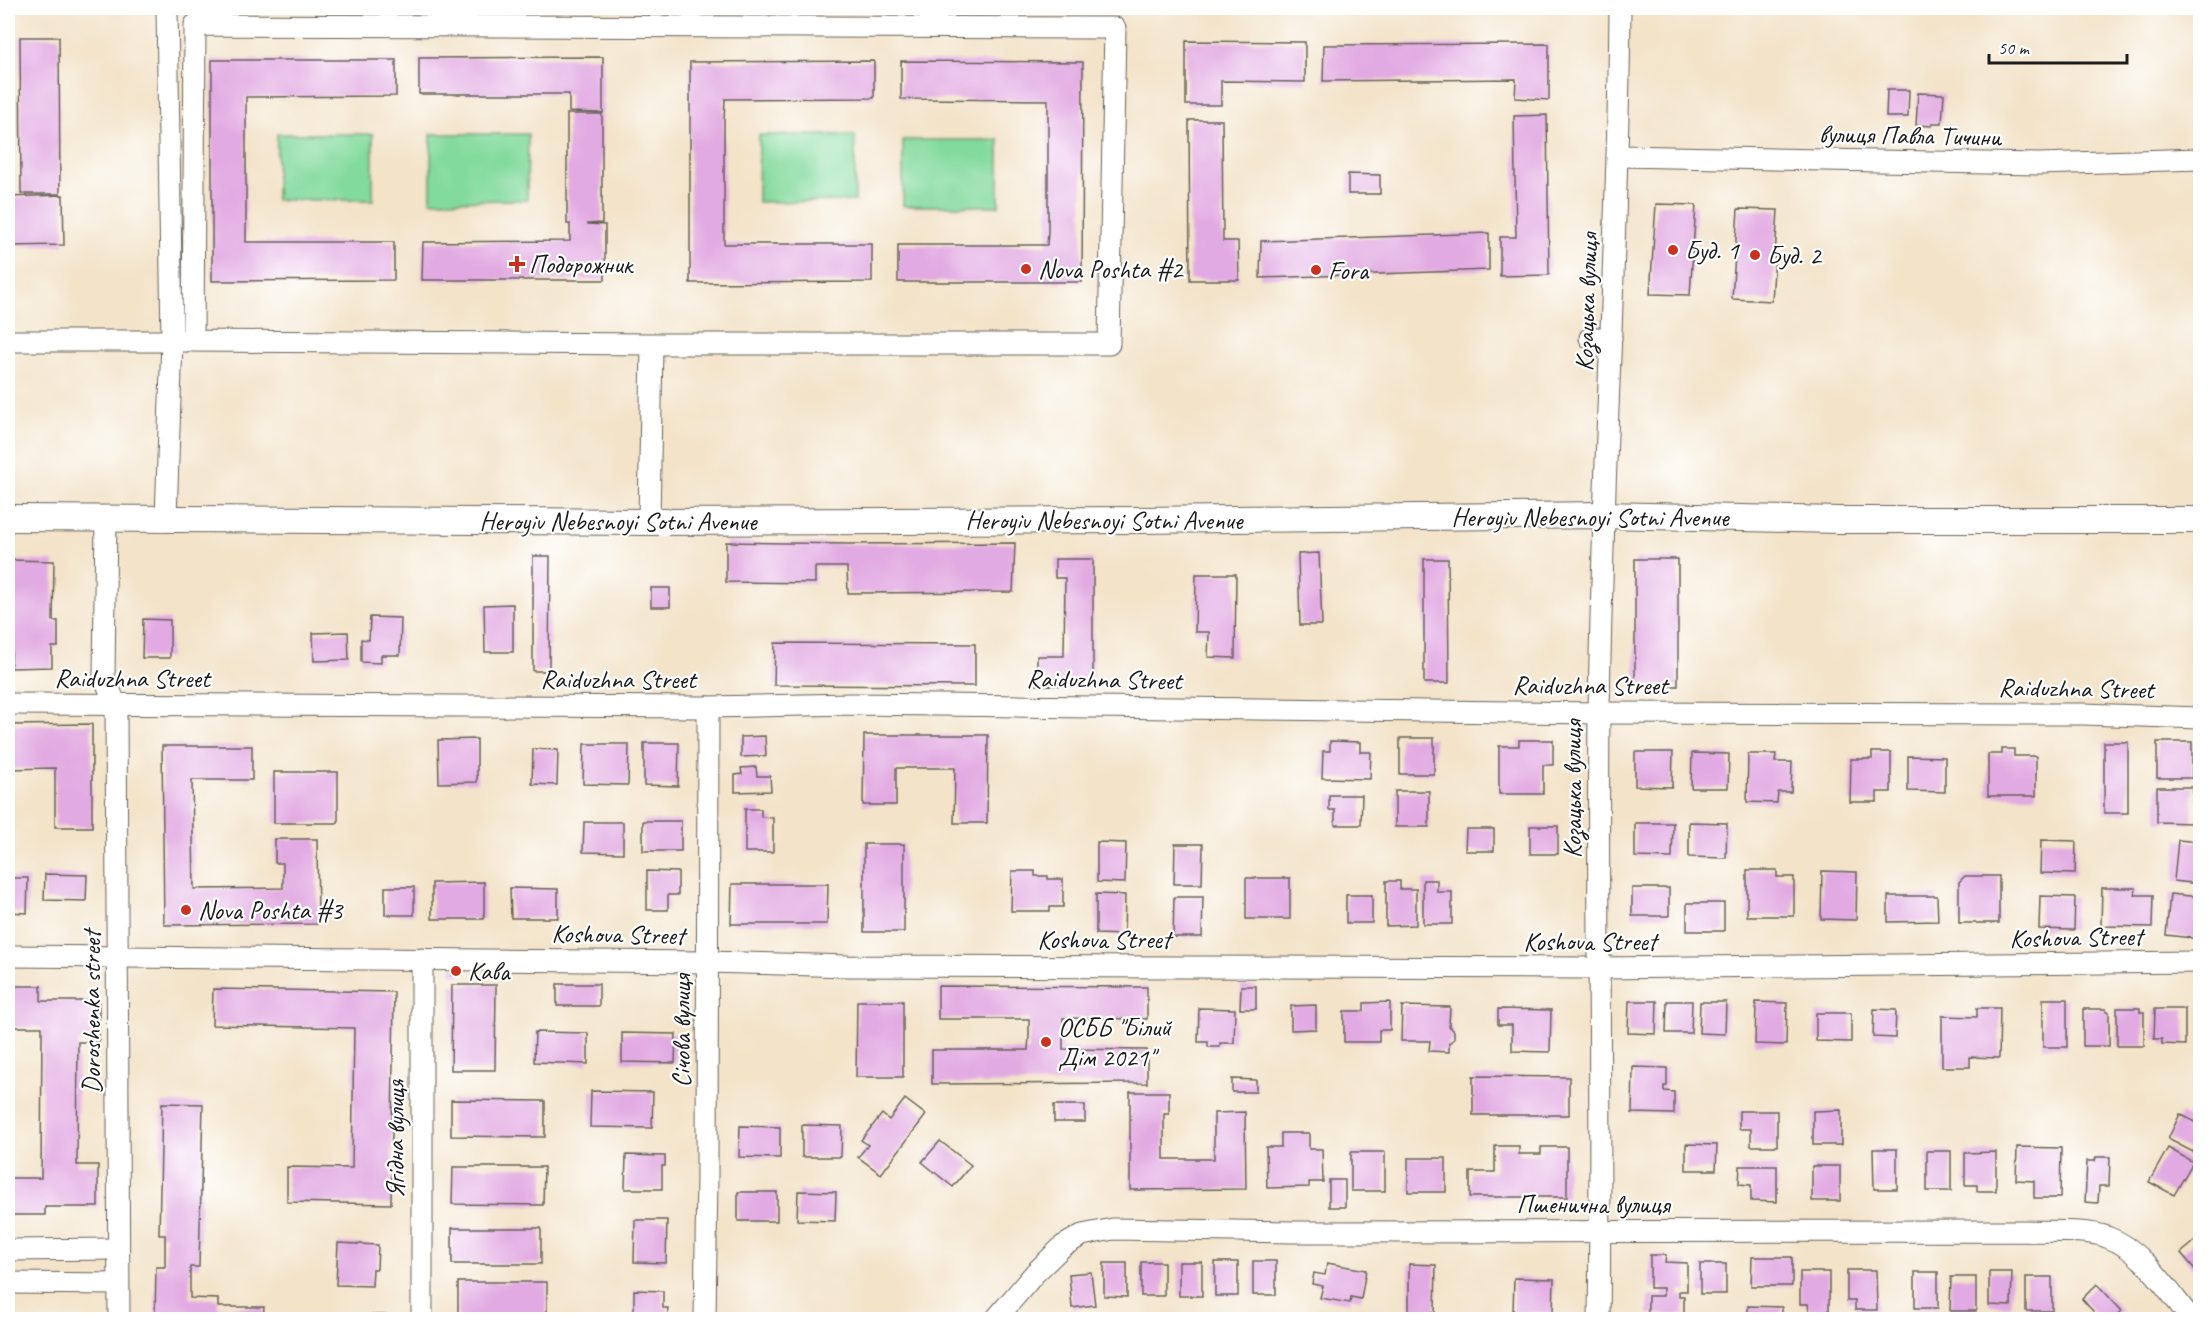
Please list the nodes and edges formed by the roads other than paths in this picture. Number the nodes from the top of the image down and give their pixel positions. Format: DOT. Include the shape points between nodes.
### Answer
graph roads {
  1 [pos="167,8"];
  2 [pos="1620,8"];
  3 [pos="1619,156"];
  4 [pos="2200,159"];
  5 [pos="1590,338"];
  6 [pos="1611,338"];
  7 [pos="172,340"];
  8 [pos="8,341"];
  9 [pos="193,341"];
  10 [pos="652,344"];
  11 [pos="1603,515"];
  12 [pos="105,517"];
  13 [pos="8,518"];
  14 [pos="166,518"];
  15 [pos="2200,520"];
  16 [pos="649,522"];
  17 [pos="8,704"];
  18 [pos="116,705"];
  19 [pos="708,707"];
  20 [pos="1599,713"];
  21 [pos="2200,717"];
  22 [pos="8,956"];
  23 [pos="118,956"];
  24 [pos="422,959"];
  25 [pos="708,962"];
  26 [pos="2200,962"];
  27 [pos="1599,968"];
  28 [pos="1600,1231"];
  29 [pos="117,1249"];
  30 [pos="8,1250"];
  31 [pos="8,1283"];
  32 [pos="118,1284"];
  33 [pos="119,1320"];
  34 [pos="422,1320"];
  35 [pos="705,1320"];
  36 [pos="995,1320"];
  37 [pos="1599,1320"];
  38 [pos="2192,1320"];
  1 -- 7 [label="street"];
  2 -- 3 [label="street, Козацька вулиця"];
  3 -- 4 [label="street, вулиця Павла Тичини" via="2039,164"];
  3 -- 6 [label="street, Козацька вулиця"];
  5 -- 6 [label="street"];
  6 -- 11 [label="street, Козацька вулиця"];
  7 -- 8 [label="street"];
  7 -- 9 [label="street"];
  7 -- 14 [label="street"];
  9 -- 10 [label="street"];
  9 -- 10 [label="street" via="195,25 1115,28 1109,344"];
  10 -- 16 [label="street"];
  11 -- 15 [label="street, Heroyiv Nebesnoyi Sotni Avenue" via="1839,520"];
  11 -- 16 [label="street, Heroyiv Nebesnoyi Sotni Avenue"];
  11 -- 20 [label="street, Козацька вулиця"];
  12 -- 13 [label="street, Heroyiv Nebesnoyi Sotni Avenue"];
  12 -- 14 [label="street, Heroyiv Nebesnoyi Sotni Avenue"];
  12 -- 18 [label="street" via="104,677"];
  14 -- 16 [label="street, Heroyiv Nebesnoyi Sotni Avenue"];
  17 -- 18 [label="street, Raiduzhna Street"];
  18 -- 19 [label="street, Raiduzhna Street"];
  18 -- 23 [label="street, Doroshenka street"];
  19 -- 20 [label="street, Raiduzhna Street" via="864,704"];
  19 -- 25 [label="street, Січова вулиця"];
  20 -- 21 [label="street, Raiduzhna Street"];
  20 -- 27 [label="street, Козацька вулиця"];
  22 -- 23 [label="street, Koshova Street"];
  23 -- 24 [label="street, Koshova Street"];
  23 -- 29 [label="street, Doroshenka street"];
  24 -- 25 [label="street, Koshova Street"];
  24 -- 34 [label="street, Ягідна вулиця"];
  25 -- 27 [label="street, Koshova Street" via="848,966"];
  25 -- 35 [label="street, Січова вулиця"];
  26 -- 27 [label="street, Koshova Street"];
  27 -- 28 [label="street, Козацька вулиця"];
  28 -- 36 [label="street, Пшенична вулиця" via="1113,1229 1082,1235 1063,1246"];
  28 -- 37 [label="street, Козацька вулиця"];
  28 -- 38 [label="street, Пшенична вулиця" via="2091,1234 2107,1237 2139,1256"];
  29 -- 30 [label="street"];
  29 -- 32 [label="street, Doroshenka street"];
  31 -- 32 [label="street"];
  32 -- 33 [label="street, Doroshenka street"];
}
